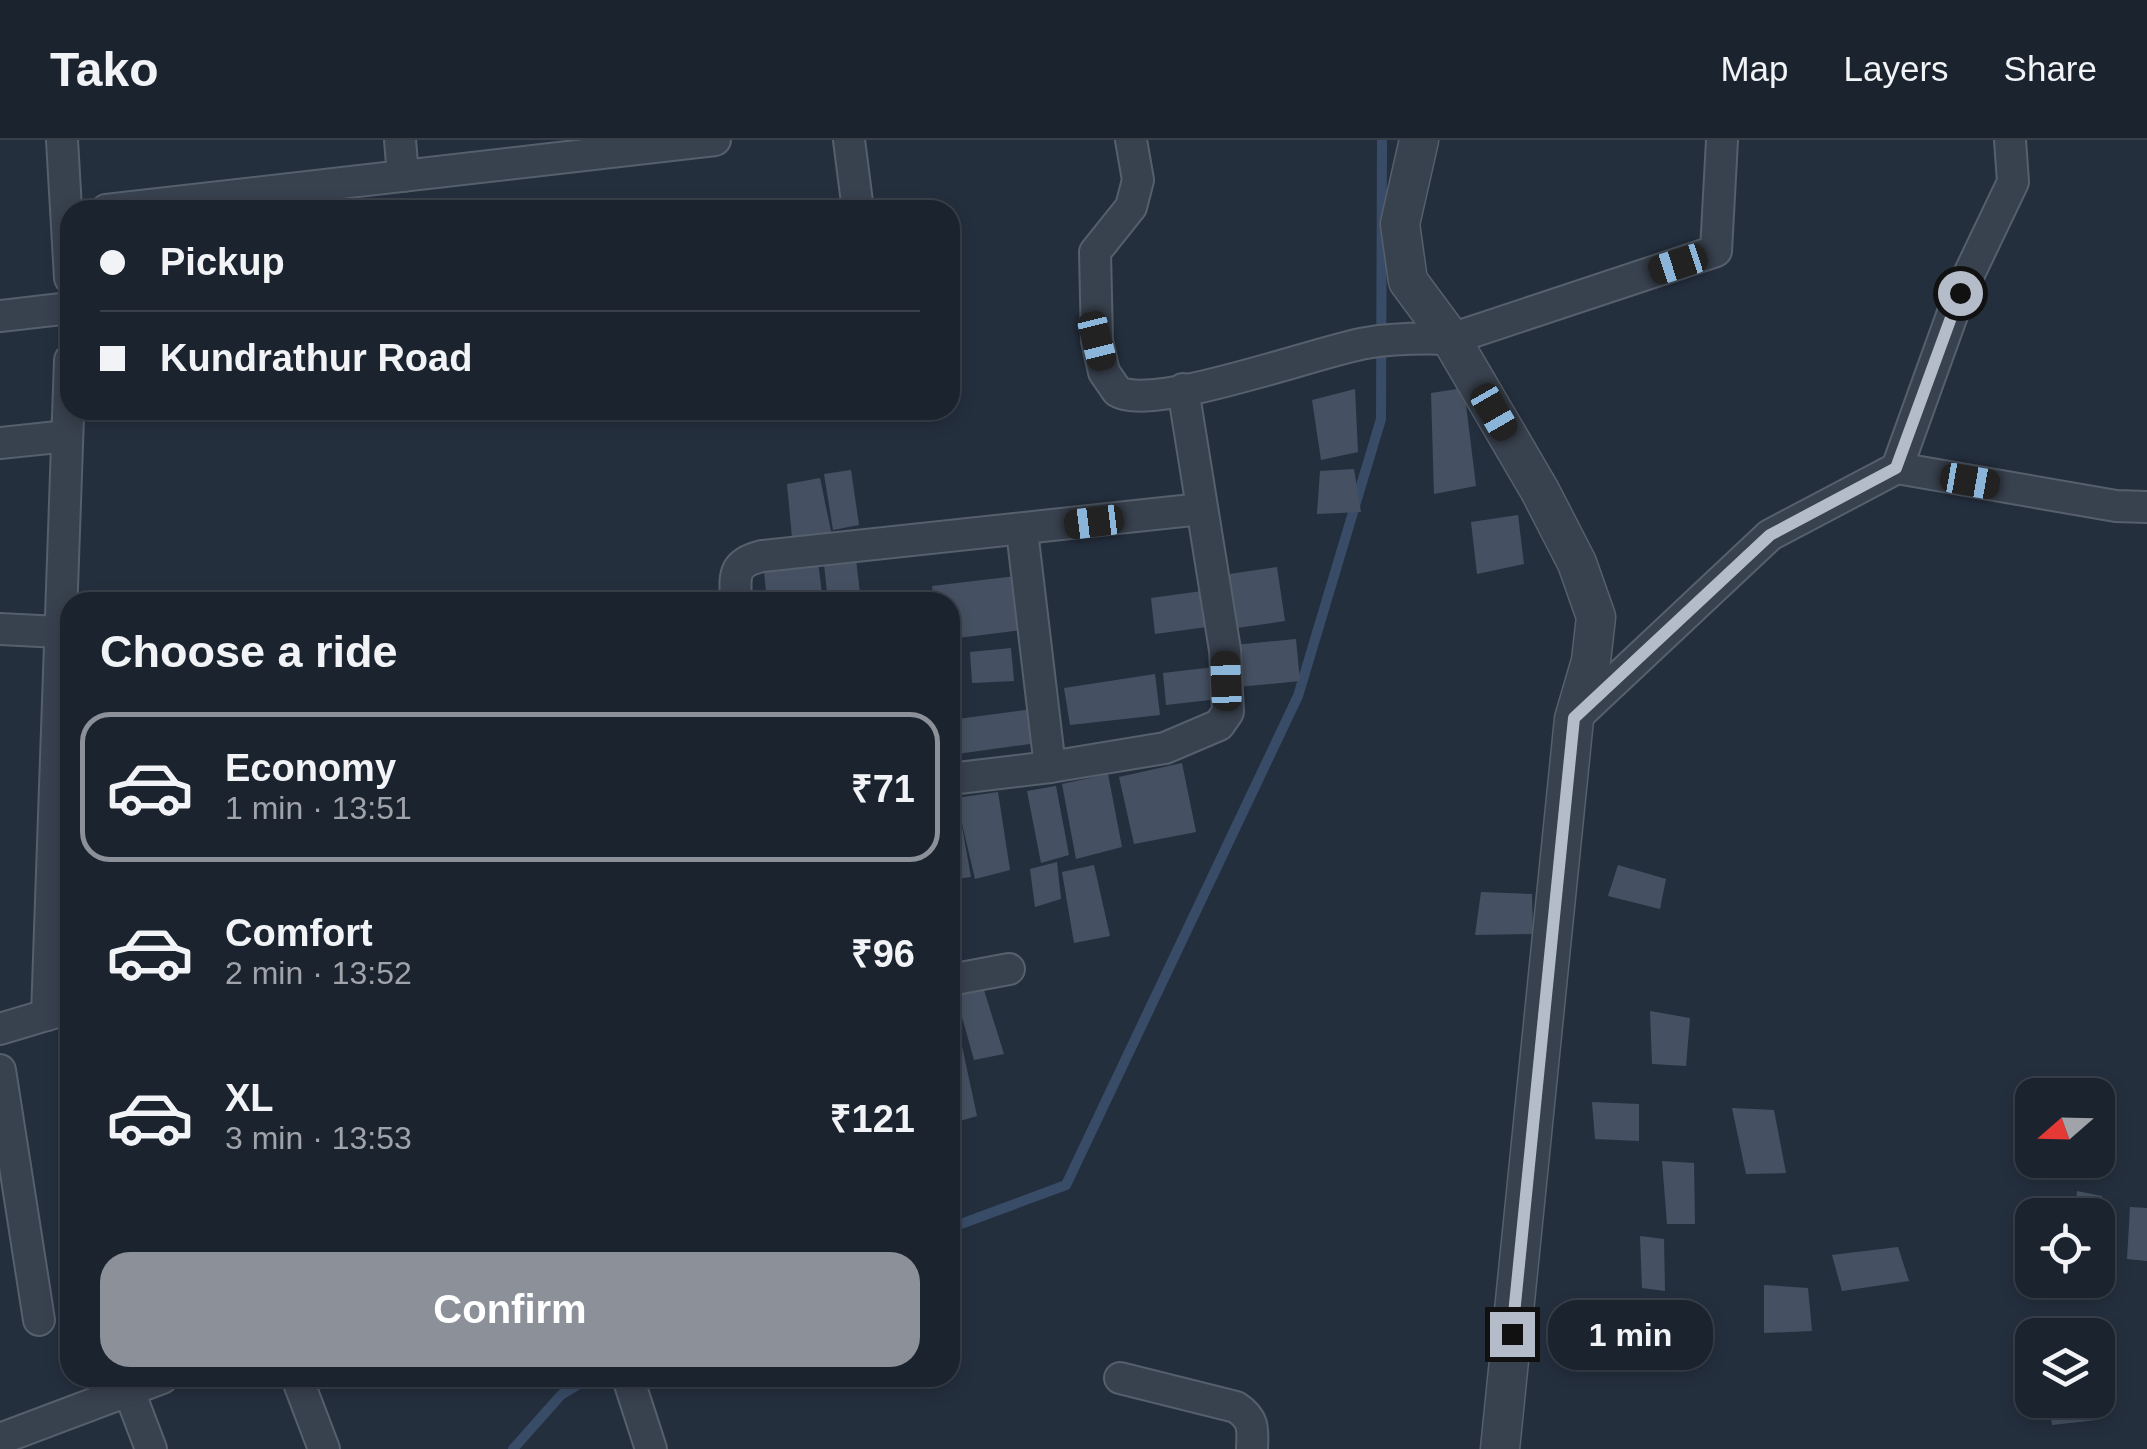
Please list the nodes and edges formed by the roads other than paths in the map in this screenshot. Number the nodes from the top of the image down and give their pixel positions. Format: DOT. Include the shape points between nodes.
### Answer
graph roads {
  1 [pos="62,140"];
  2 [pos="400,140"];
  3 [pos="716,140"];
  4 [pos="848,140"];
  5 [pos="1131,140"];
  6 [pos="1419,140"];
  7 [pos="1722,140"];
  8 [pos="2010,140"];
  9 [pos="628,145"];
  10 [pos="403,176"];
  11 [pos="67,200"];
  12 [pos="193,200"];
  13 [pos="857,200"];
  14 [pos="60,309"];
  15 [pos="0,316"];
  16 [pos="1452,340"];
  17 [pos="1183,389"];
  18 [pos="68,420"];
  19 [pos="67,436"];
  20 [pos="0,443"];
  21 [pos="1896,468"];
  22 [pos="2147,507"];
  23 [pos="1201,510"];
  24 [pos="1022,531"];
  25 [pos="61,592"];
  26 [pos="736,592"];
  27 [pos="60,608"];
  28 [pos="0,629"];
  29 [pos="59,632"];
  30 [pos="60,680"];
  31 [pos="1574,718"];
  32 [pos="1050,767"];
  33 [pos="960,778"];
  34 [pos="60,894"];
  35 [pos="1010,969"];
  36 [pos="960,978"];
  37 [pos="58,1011"];
  38 [pos="0,1029"];
  39 [pos="0,1070"];
  40 [pos="39,1320"];
  41 [pos="1120,1378"];
  42 [pos="139,1387"];
  43 [pos="300,1387"];
  44 [pos="631,1387"];
  45 [pos="129,1391"];
  46 [pos="0,1439"];
  47 [pos="150,1449"];
  48 [pos="324,1449"];
  49 [pos="651,1449"];
  50 [pos="1252,1449"];
  51 [pos="1500,1449"];
  1 -- 11 [label="street"];
  2 -- 10 [label="street"];
  3 -- 9 [label="street"];
  4 -- 13 [label="street"];
  5 -- 17 [label="street" via="1138,180 1131,207 1095,252 1097,341 1104,372 1124,395"];
  6 -- 16 [label="street" via="1400,224 1406,273"];
  7 -- 16 [label="street" via="1716,252"];
  8 -- 21 [label="street" via="2013,182 1960,293"];
  9 -- 10 [label="street"];
  10 -- 12 [label="street"];
  14 -- 15 [label="street"];
  16 -- 17 [label="street" via="1364,343"];
  16 -- 31 [label="street" via="1578,562 1596,617"];
  17 -- 23 [label="street"];
  18 -- 19 [label="street"];
  19 -- 20 [label="street"];
  19 -- 25 [label="street"];
  21 -- 22 [label="street"];
  21 -- 31 [label="street" via="1770,535"];
  23 -- 24 [label="street"];
  23 -- 32 [label="street" via="1225,650 1228,712 1218,725 1165,748"];
  24 -- 26 [label="street" via="762,556 739,568"];
  24 -- 32 [label="street"];
  27 -- 29 [label="street"];
  28 -- 29 [label="street"];
  29 -- 30 [label="street"];
  31 -- 51 [label="street"];
  32 -- 33 [label="street"];
  34 -- 37 [label="street"];
  35 -- 36 [label="street"];
  37 -- 38 [label="street"];
  39 -- 40 [label="street"];
  41 -- 50 [label="street" via="1236,1407 1253,1423"];
  42 -- 45 [label="street"];
  43 -- 48 [label="street"];
  44 -- 49 [label="street"];
  45 -- 46 [label="street"];
  45 -- 47 [label="street"];
}
